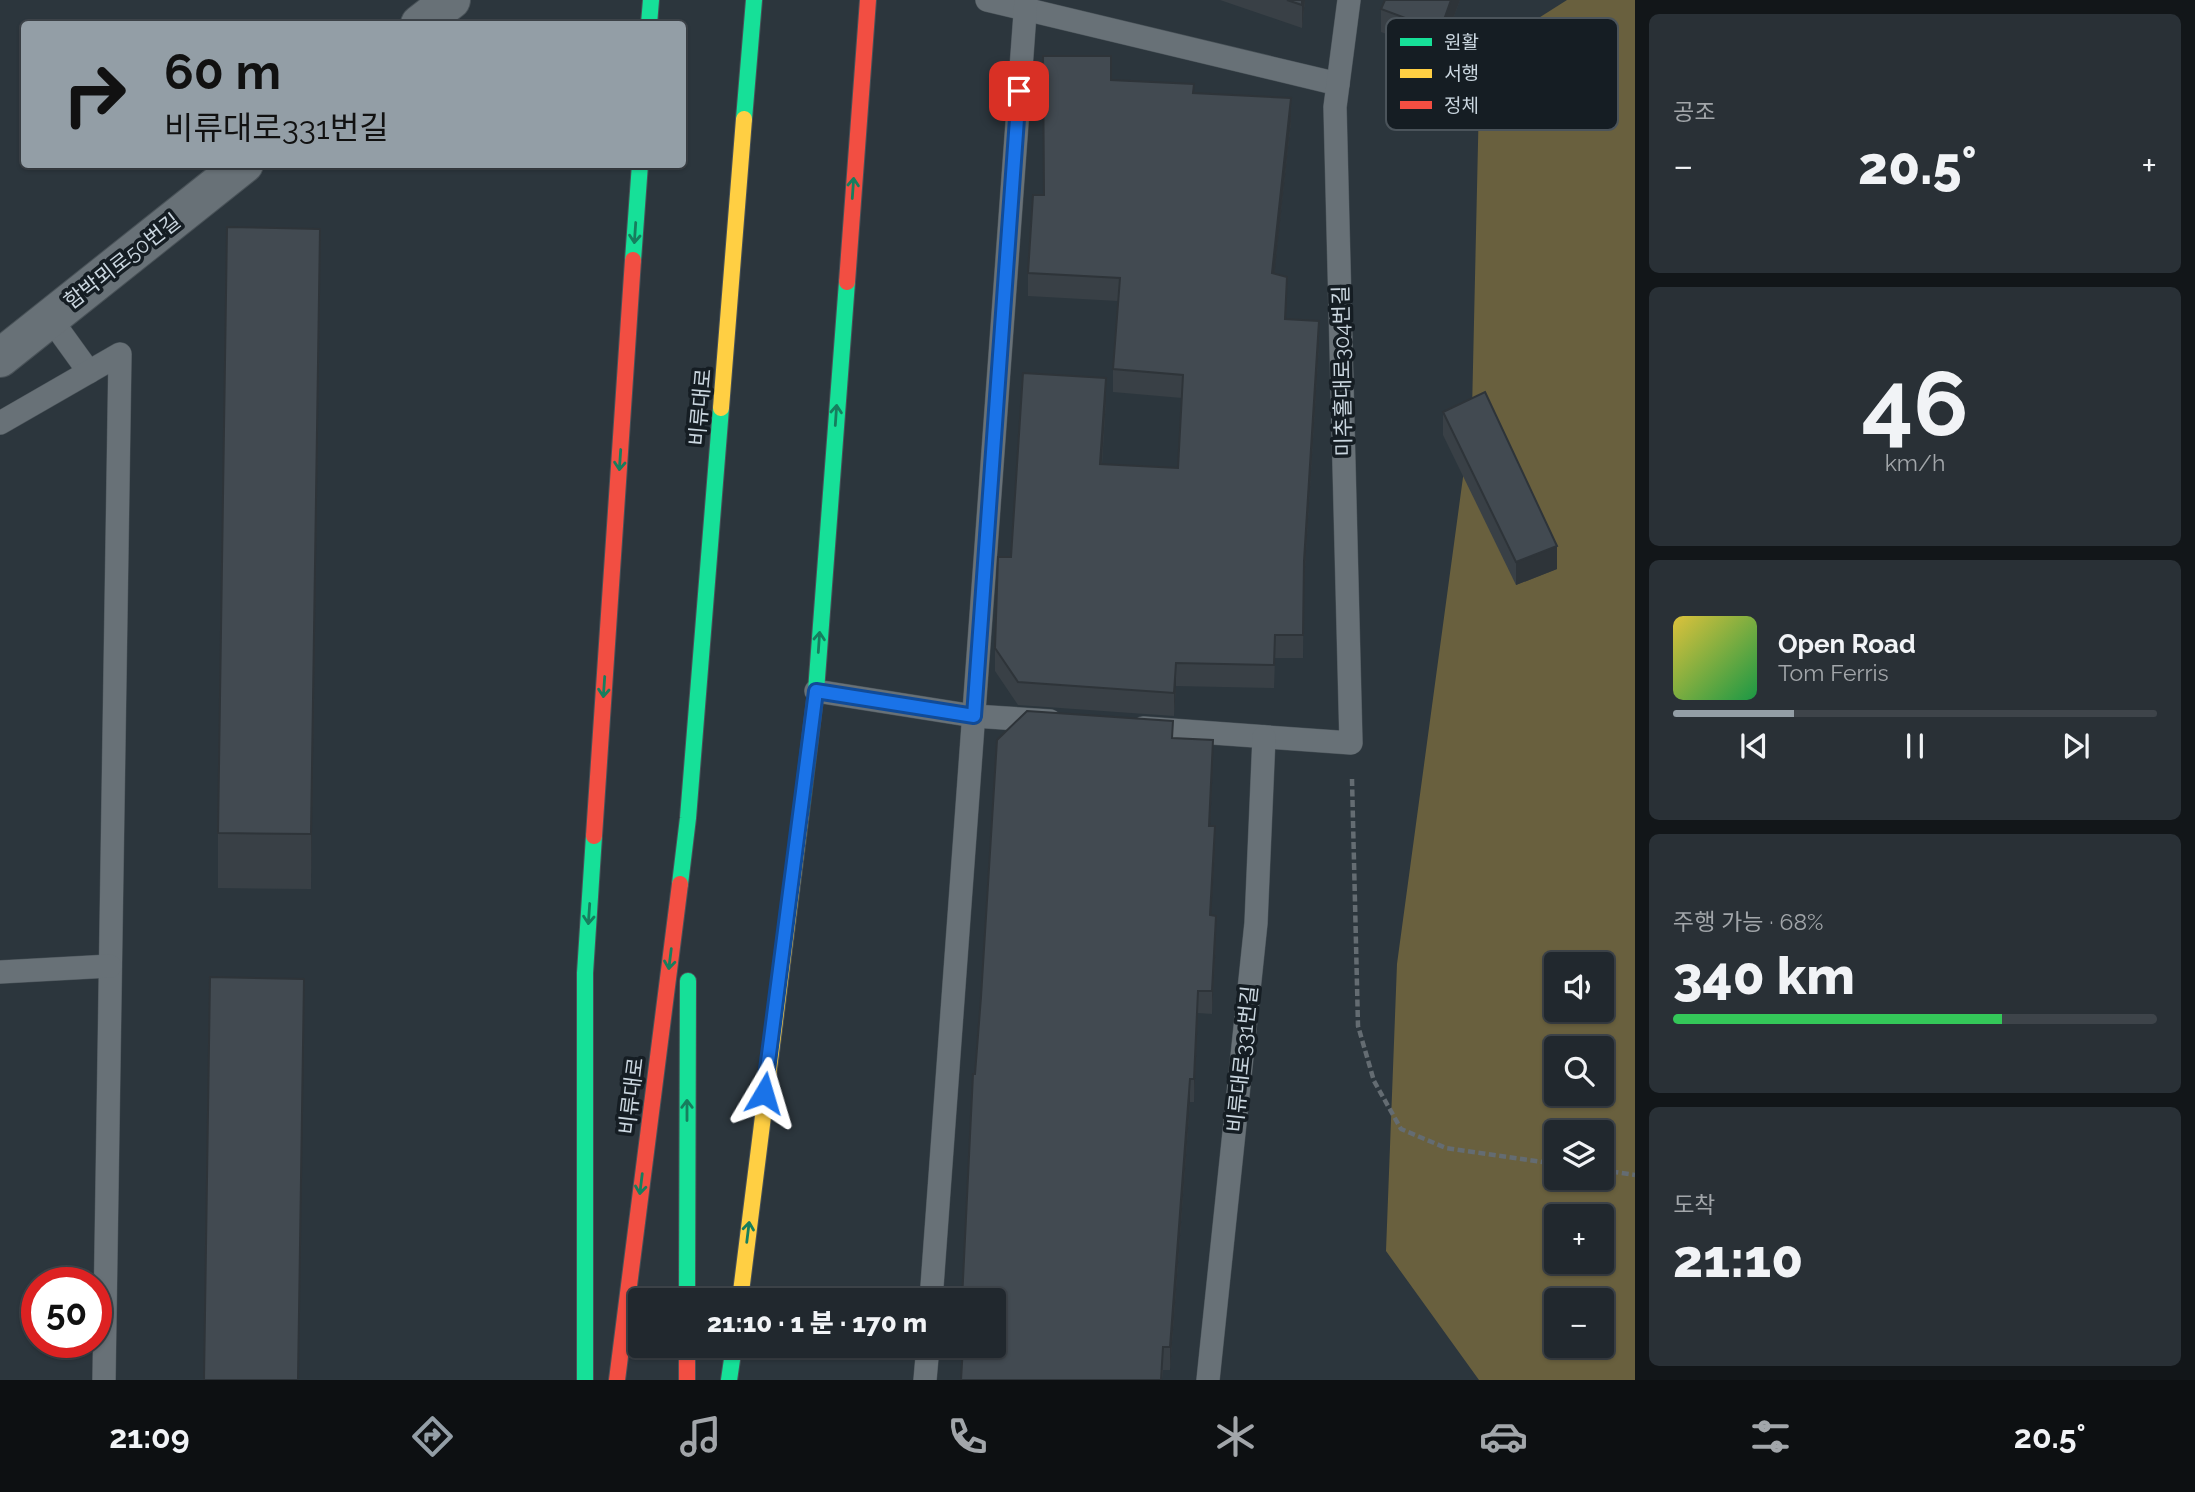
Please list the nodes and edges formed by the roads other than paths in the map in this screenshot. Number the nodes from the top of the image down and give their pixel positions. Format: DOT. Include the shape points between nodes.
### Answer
graph roads {
  1 [pos="451,0"];
  2 [pos="651,0"];
  3 [pos="754,0"];
  4 [pos="867,0"];
  5 [pos="987,0"];
  6 [pos="1349,0"];
  7 [pos="1026,5"];
  8 [pos="425,21"];
  9 [pos="649,21"];
  10 [pos="1338,83"];
  11 [pos="239,168"];
  12 [pos="639,168"];
  13 [pos="50,318"];
  14 [pos="0,358"];
  15 [pos="89,372"];
  16 [pos="0,424"];
  17 [pos="816,691"];
  18 [pos="974,716"];
  19 [pos="1071,723"];
  20 [pos="1126,727"];
  21 [pos="1264,737"];
  22 [pos="688,818"];
  23 [pos="110,966"];
  24 [pos="0,972"];
  25 [pos="687,1288"];
  26 [pos="741,1288"];
  27 [pos="932,1288"];
  28 [pos="687,1358"];
  29 [pos="732,1358"];
  30 [pos="927,1358"];
  31 [pos="104,1380"];
  32 [pos="585,1380"];
  33 [pos="617,1380"];
  34 [pos="687,1380"];
  35 [pos="729,1380"];
  36 [pos="925,1380"];
  37 [pos="1208,1380"];
  1 -- 8 [label="street"];
  2 -- 9 [label="main road"];
  3 -- 22 [label="main road, 비류대로"];
  17 -- 4 [label="main road, one-way"];
  5 -- 7 [label="lane"];
  6 -- 10 [label="lane, 미추홀대로304번길"];
  7 -- 10 [label="lane"];
  7 -- 18 [label="lane"];
  10 -- 21 [label="lane, 미추홀대로304번길" via="1335,120 1351,743"];
  11 -- 13 [label="street, 함박뫼로50번길"];
  12 -- 32 [label="main road, one-way" via="585,973"];
  13 -- 14 [label="street, 함박뫼로50번길"];
  13 -- 15 [label="lane"];
  15 -- 16 [label="lane"];
  15 -- 23 [label="lane" via="120,354"];
  17 -- 18 [label="lane"];
  26 -- 17 [label="main road, one-way"];
  18 -- 19 [label="lane"];
  18 -- 27 [label="lane"];
  20 -- 21 [label="lane"];
  21 -- 37 [label="lane, 비류대로331번길" via="1256,923"];
  25 -- 22 [label="main road, 비류대로, one-way"];
  22 -- 33 [label="main road, 비류대로, one-way"];
  23 -- 24 [label="lane"];
  23 -- 31 [label="lane"];
  28 -- 34 [label="main road"];
  29 -- 35 [label="main road"];
  30 -- 36 [label="lane"];
}
